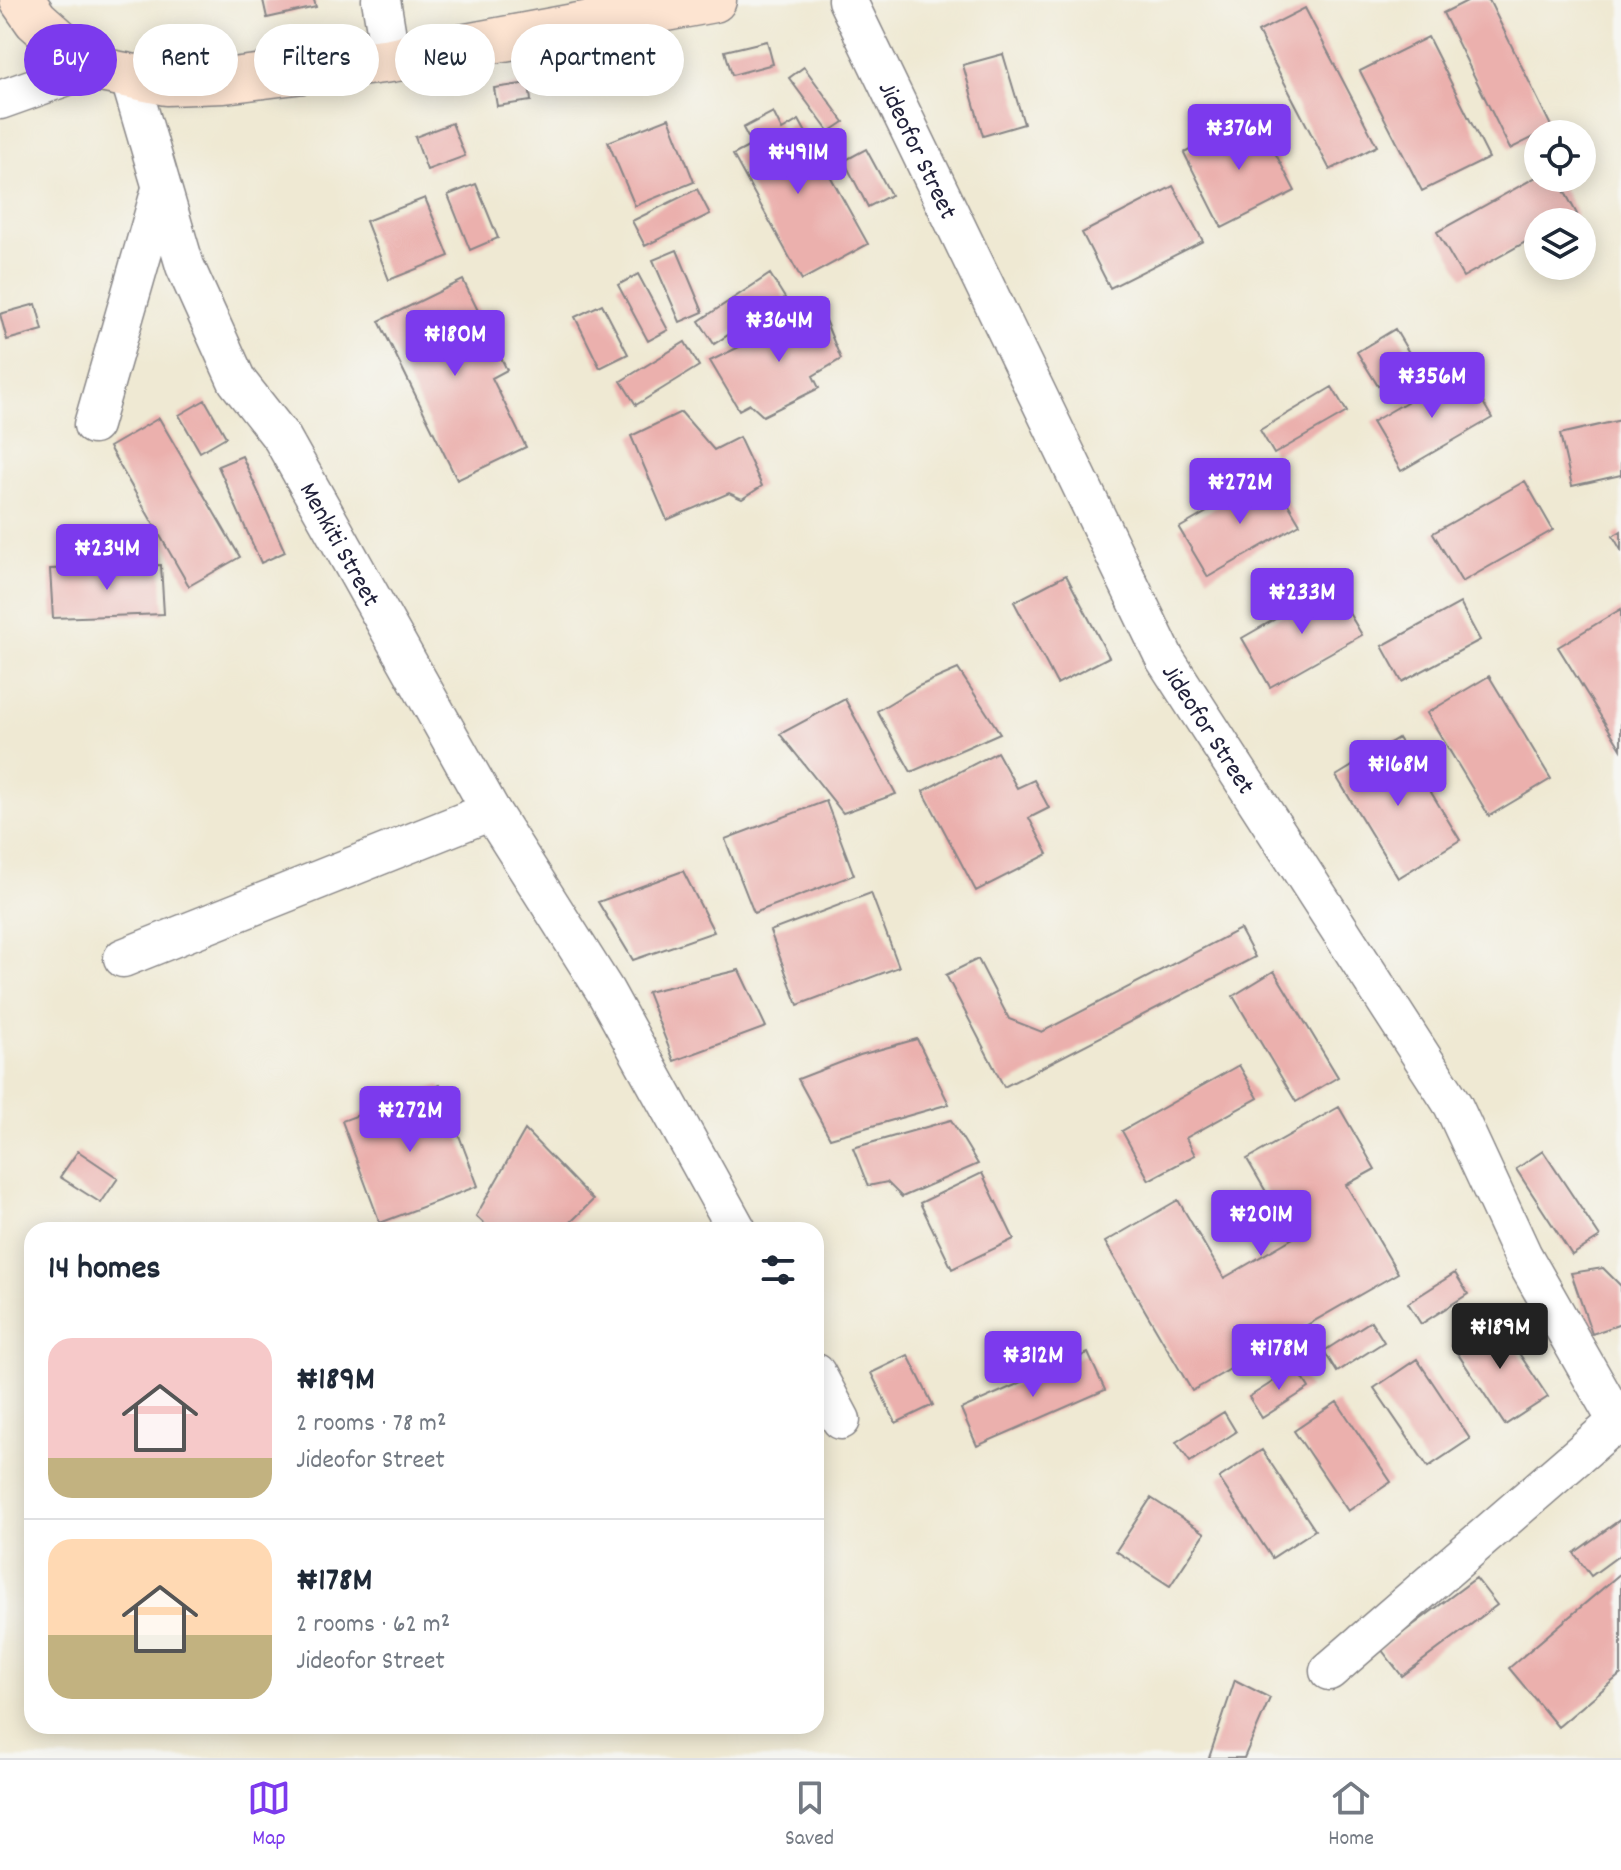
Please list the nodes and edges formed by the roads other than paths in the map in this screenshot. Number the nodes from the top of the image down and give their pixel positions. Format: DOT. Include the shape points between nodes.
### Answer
graph roads {
  1 [pos="22,0"];
  2 [pos="381,0"];
  3 [pos="714,0"];
  4 [pos="847,0"];
  5 [pos="42,24"];
  6 [pos="391,60"];
  7 [pos="117,74"];
  8 [pos="117,90"];
  9 [pos="24,94"];
  10 [pos="0,100"];
  11 [pos="161,189"];
  12 [pos="93,425"];
  13 [pos="491,811"];
  14 [pos="123,958"];
  15 [pos="733,1222"];
  16 [pos="824,1388"];
  17 [pos="841,1420"];
  18 [pos="1619,1425"];
  19 [pos="1329,1671"];
  1 -- 5 [label="street"];
  2 -- 6 [label="street"];
  3 -- 6 [label="street"];
  4 -- 18 [label="street, Jideofor Street" via="1165,659 1453,1105 1523,1256"];
  6 -- 7 [label="street" via="224,81 166,83"];
  8 -- 11 [label="street, Menkiti Street"];
  9 -- 10 [label="street"];
  11 -- 12 [label="street"];
  11 -- 13 [label="street, Menkiti Street" via="185,266 237,381 282,438"];
  13 -- 14 [label="street"];
  13 -- 15 [label="street, Menkiti Street" via="605,991"];
  16 -- 17 [label="street"];
  18 -- 19 [label="street"];
}
